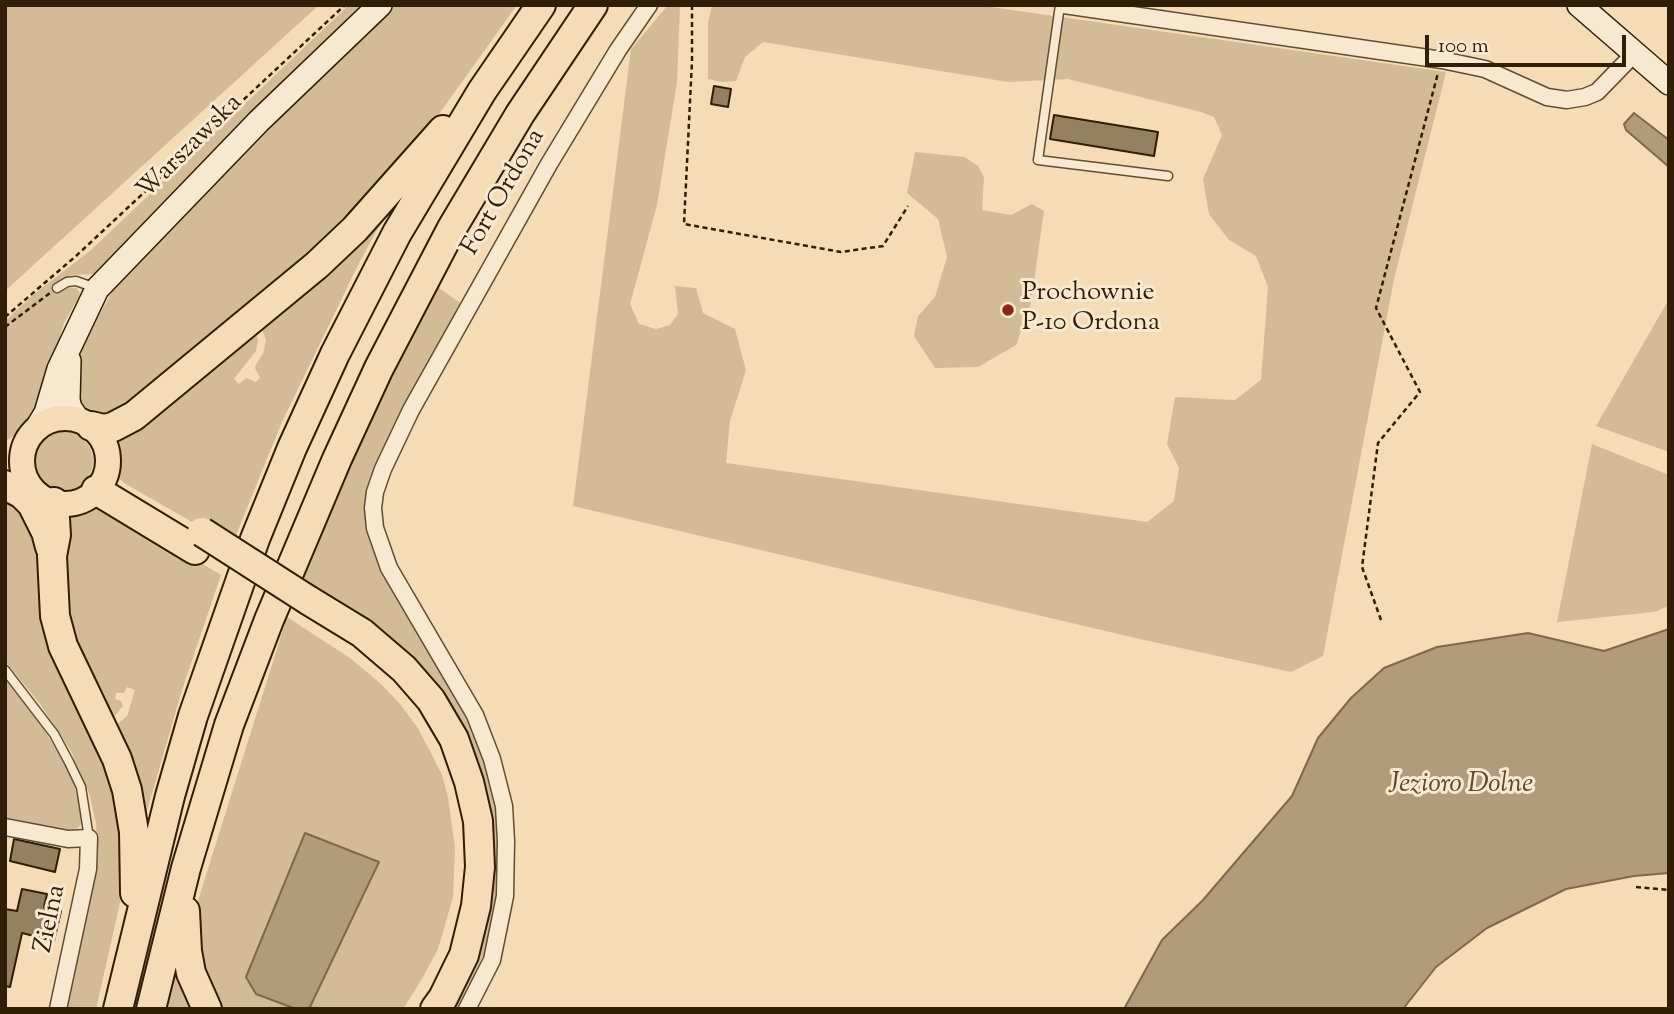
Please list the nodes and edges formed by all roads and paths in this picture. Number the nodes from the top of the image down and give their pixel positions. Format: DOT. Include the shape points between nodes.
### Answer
graph roads {
  1 [pos="345,5"];
  2 [pos="380,5"];
  3 [pos="541,5"];
  4 [pos="593,5"];
  5 [pos="649,5"];
  6 [pos="692,5"];
  7 [pos="1062,5"];
  8 [pos="1579,5"];
  9 [pos="1634,54"];
  10 [pos="1442,60"];
  11 [pos="1669,83"];
  12 [pos="482,91"];
  13 [pos="1168,176"];
  14 [pos="908,206"];
  15 [pos="57,288"];
  16 [pos="97,289"];
  17 [pos="5,317"];
  18 [pos="5,327"];
  19 [pos="69,351"];
  20 [pos="84,423"];
  21 [pos="34,432"];
  22 [pos="5,451"];
  23 [pos="12,478"];
  24 [pos="100,483"];
  25 [pos="54,502"];
  26 [pos="52,556"];
  27 [pos="305,608"];
  28 [pos="1381,620"];
  29 [pos="5,670"];
  30 [pos="5,827"];
  31 [pos="89,838"];
  32 [pos="186,868"];
  33 [pos="1636,887"];
  34 [pos="1669,890"];
  35 [pos="135,934"];
  36 [pos="58,1009"];
  37 [pos="118,1009"];
  38 [pos="151,1009"];
  39 [pos="207,1009"];
  40 [pos="416,1009"];
  41 [pos="435,1009"];
  42 [pos="467,1009"];
  1 -- 17 [label="path"];
  2 -- 16 [label="main road, Warszawska" via="259,121"];
  3 -- 12 [label="highway"];
  4 -- 32 [label="highway" via="452,228 379,368 269,620 229,725"];
  5 -- 42 [label="street, Fort Ordona" via="549,164 411,410 375,492 375,528 389,568 475,715 504,806 505,896 492,960"];
  6 -- 14 [label="path" via="684,224 841,252 883,246"];
  7 -- 10 [label="street"];
  7 -- 13 [label="lane" via="1038,160"];
  8 -- 9 [label="main road"];
  9 -- 10 [label="street" via="1597,92 1567,100 1547,97 1485,69"];
  9 -- 11 [label="main road"];
  10 -- 28 [label="path" via="1376,308 1420,392 1378,443 1362,566"];
  12 -- 20 [label="highway" via="317,265 134,416 104,429"];
  12 -- 35 [label="highway" via="397,233 335,354 272,495 193,716"];
  15 -- 16 [label="lane" via="76,281"];
  15 -- 18 [label="path"];
  16 -- 19 [label="main road, Warszawska"];
  19 -- 20 [label="main road, Warszawska" via="68,400"];
  19 -- 21 [label="main road, Warszawska"];
  20 -- 21 [label="main road" via="61,418"];
  20 -- 24 [label="main road" via="105,446 107,466"];
  21 -- 22 [label="main road"];
  21 -- 23 [label="main road"];
  23 -- 25 [label="main road"];
  23 -- 26 [label="highway" via="32,504"];
  24 -- 25 [label="main road" via="76,502"];
  24 -- 27 [label="highway"];
  25 -- 26 [label="highway"];
  26 -- 35 [label="highway" via="55,616 62,646 112,748 127,790 134,832"];
  27 -- 40 [label="highway" via="387,679 425,723 460,808 464,842 461,899 449,951"];
  27 -- 41 [label="highway" via="362,633 404,668 431,700 454,739 469,782 478,821 476,906 464,955"];
  29 -- 31 [label="lane" via="54,734 69,762 81,787"];
  30 -- 31 [label="street" via="68,839"];
  31 -- 36 [label="street, Zielna" via="88,869"];
  32 -- 38 [label="highway"];
  32 -- 39 [label="highway" via="187,951"];
  33 -- 34 [label="path"];
  35 -- 37 [label="highway"];
}
